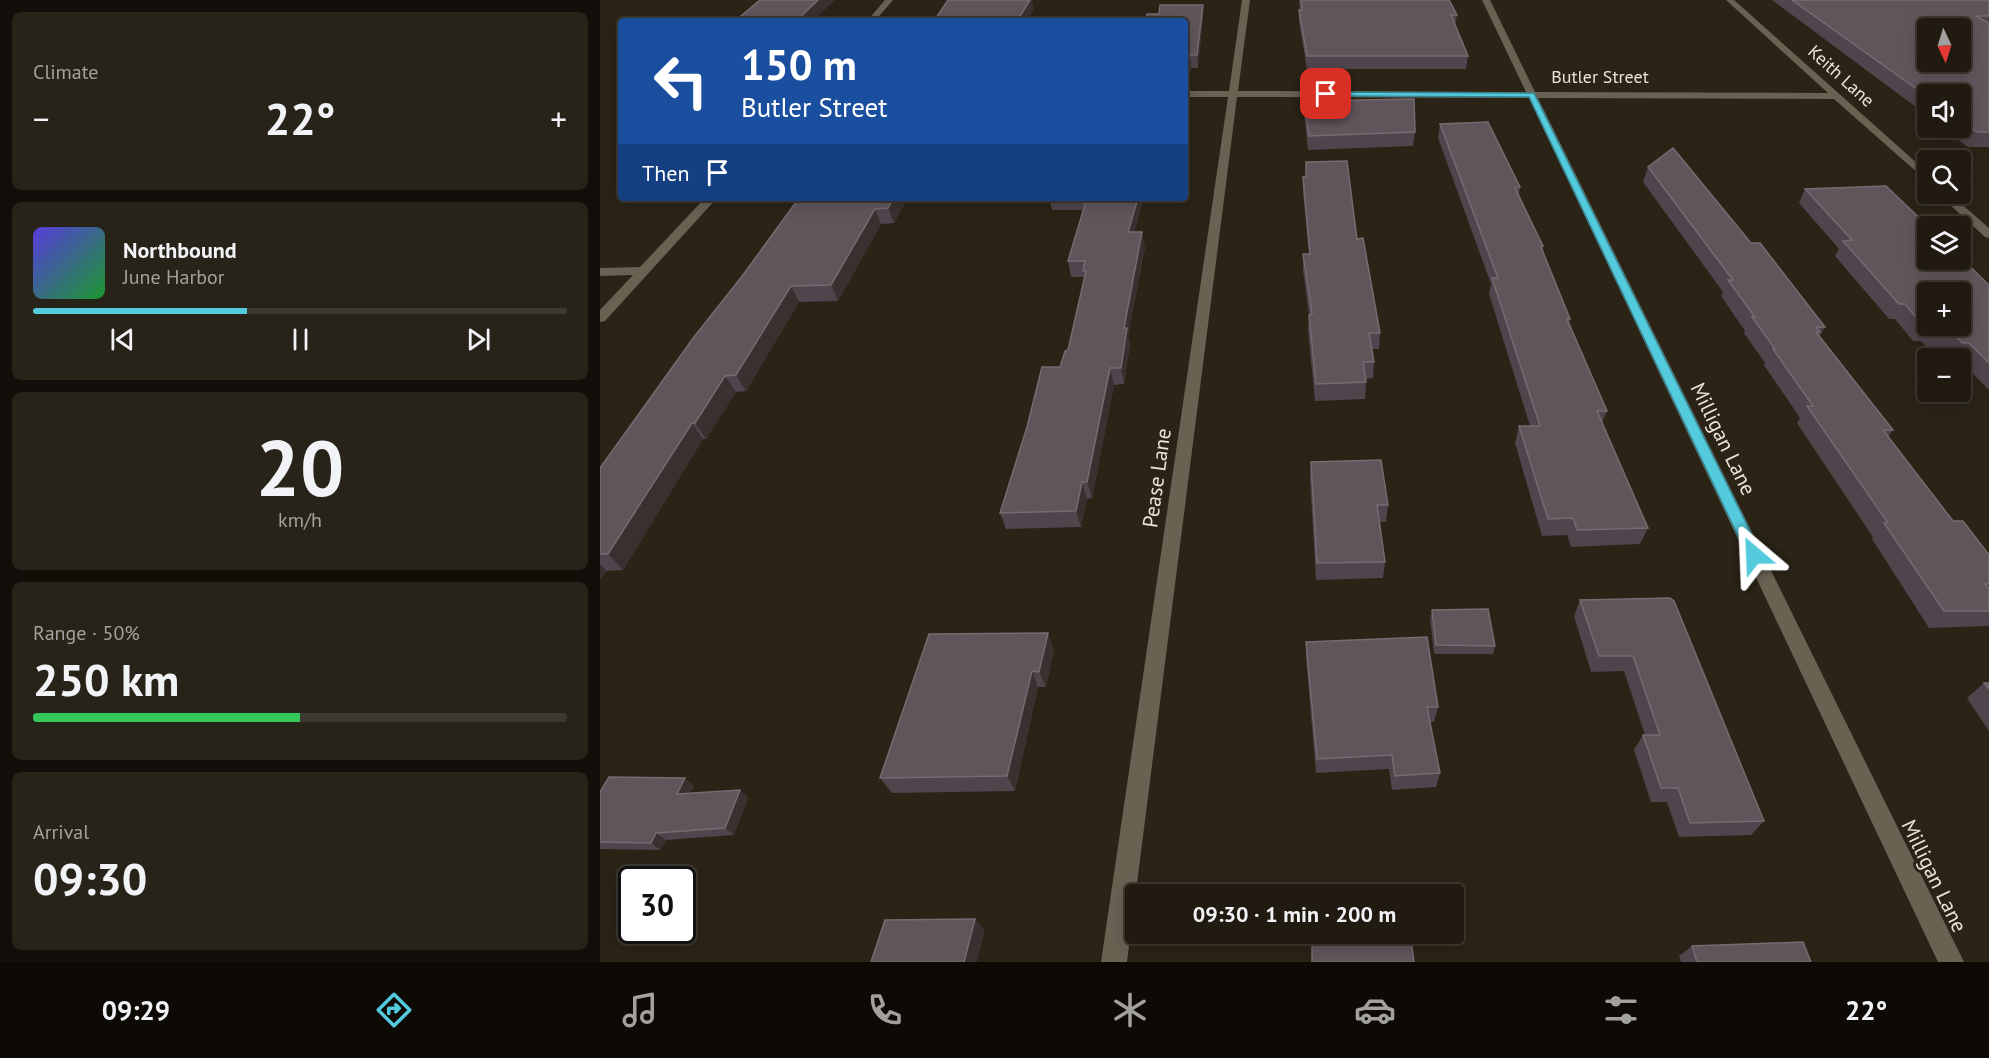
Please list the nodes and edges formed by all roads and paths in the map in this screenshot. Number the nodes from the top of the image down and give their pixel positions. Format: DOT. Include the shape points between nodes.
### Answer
graph roads {
  1 [pos="889,0"];
  2 [pos="1246,0"];
  3 [pos="1486,0"];
  4 [pos="1730,0"];
  5 [pos="874,18"];
  6 [pos="1188,94"];
  7 [pos="1232,94"];
  8 [pos="1532,94"];
  9 [pos="1835,96"];
  10 [pos="1917,169"];
  11 [pos="708,201"];
  12 [pos="1955,204"];
  13 [pos="1989,234"];
  14 [pos="644,271"];
  15 [pos="600,272"];
  16 [pos="600,318"];
  17 [pos="1114,962"];
  18 [pos="1951,962"];
  1 -- 5 [label="street"];
  2 -- 7 [label="street, Pease Lane"];
  3 -- 8 [label="street, Milligan Lane"];
  4 -- 9 [label="street, Keith Lane"];
  6 -- 7 [label="street, Butler Street"];
  7 -- 8 [label="street, Butler Street"];
  7 -- 17 [label="street, Pease Lane"];
  8 -- 9 [label="street, Butler Street"];
  8 -- 18 [label="street, Milligan Lane"];
  9 -- 10 [label="street, Keith Lane"];
  11 -- 14 [label="street"];
  12 -- 13 [label="street"];
  14 -- 15 [label="street"];
  14 -- 16 [label="street"];
}
